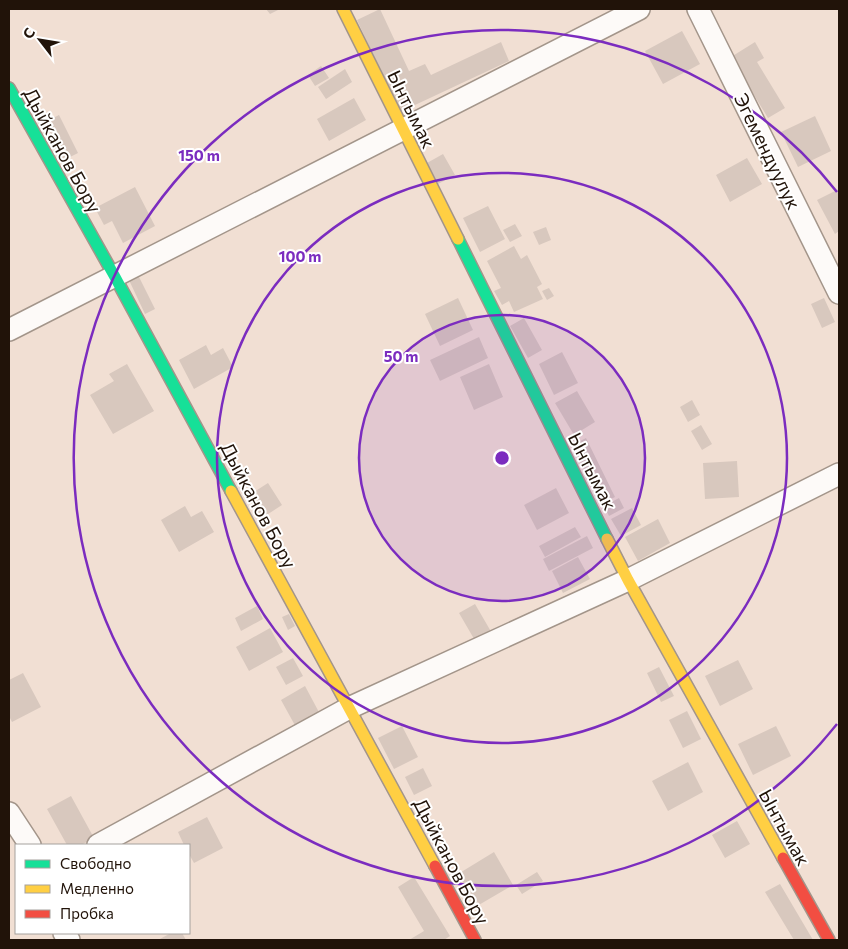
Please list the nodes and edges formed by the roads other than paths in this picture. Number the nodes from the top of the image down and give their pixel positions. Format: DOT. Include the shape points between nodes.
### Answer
graph roads {
  1 [pos="343,9"];
  2 [pos="639,9"];
  3 [pos="698,9"];
  4 [pos="9,88"];
  5 [pos="403,130"];
  6 [pos="115,277"];
  7 [pos="839,293"];
  8 [pos="9,330"];
  9 [pos="839,474"];
  10 [pos="628,580"];
  11 [pos="349,708"];
  12 [pos="9,813"];
  13 [pos="29,844"];
  14 [pos="100,844"];
  15 [pos="475,940"];
  16 [pos="828,940"];
  1 -- 5 [label="street, Ынтымак"];
  2 -- 5 [label="street"];
  3 -- 7 [label="street, Эгемендуулук"];
  4 -- 6 [label="street, Дыйканов Бору"];
  5 -- 6 [label="street"];
  5 -- 10 [label="street, Ынтымак"];
  6 -- 8 [label="street"];
  6 -- 11 [label="street, Дыйканов Бору"];
  9 -- 10 [label="street"];
  10 -- 11 [label="street"];
  10 -- 16 [label="street, Ынтымак"];
  11 -- 14 [label="street"];
  11 -- 15 [label="street, Дыйканов Бору"];
  12 -- 13 [label="street"];
}
